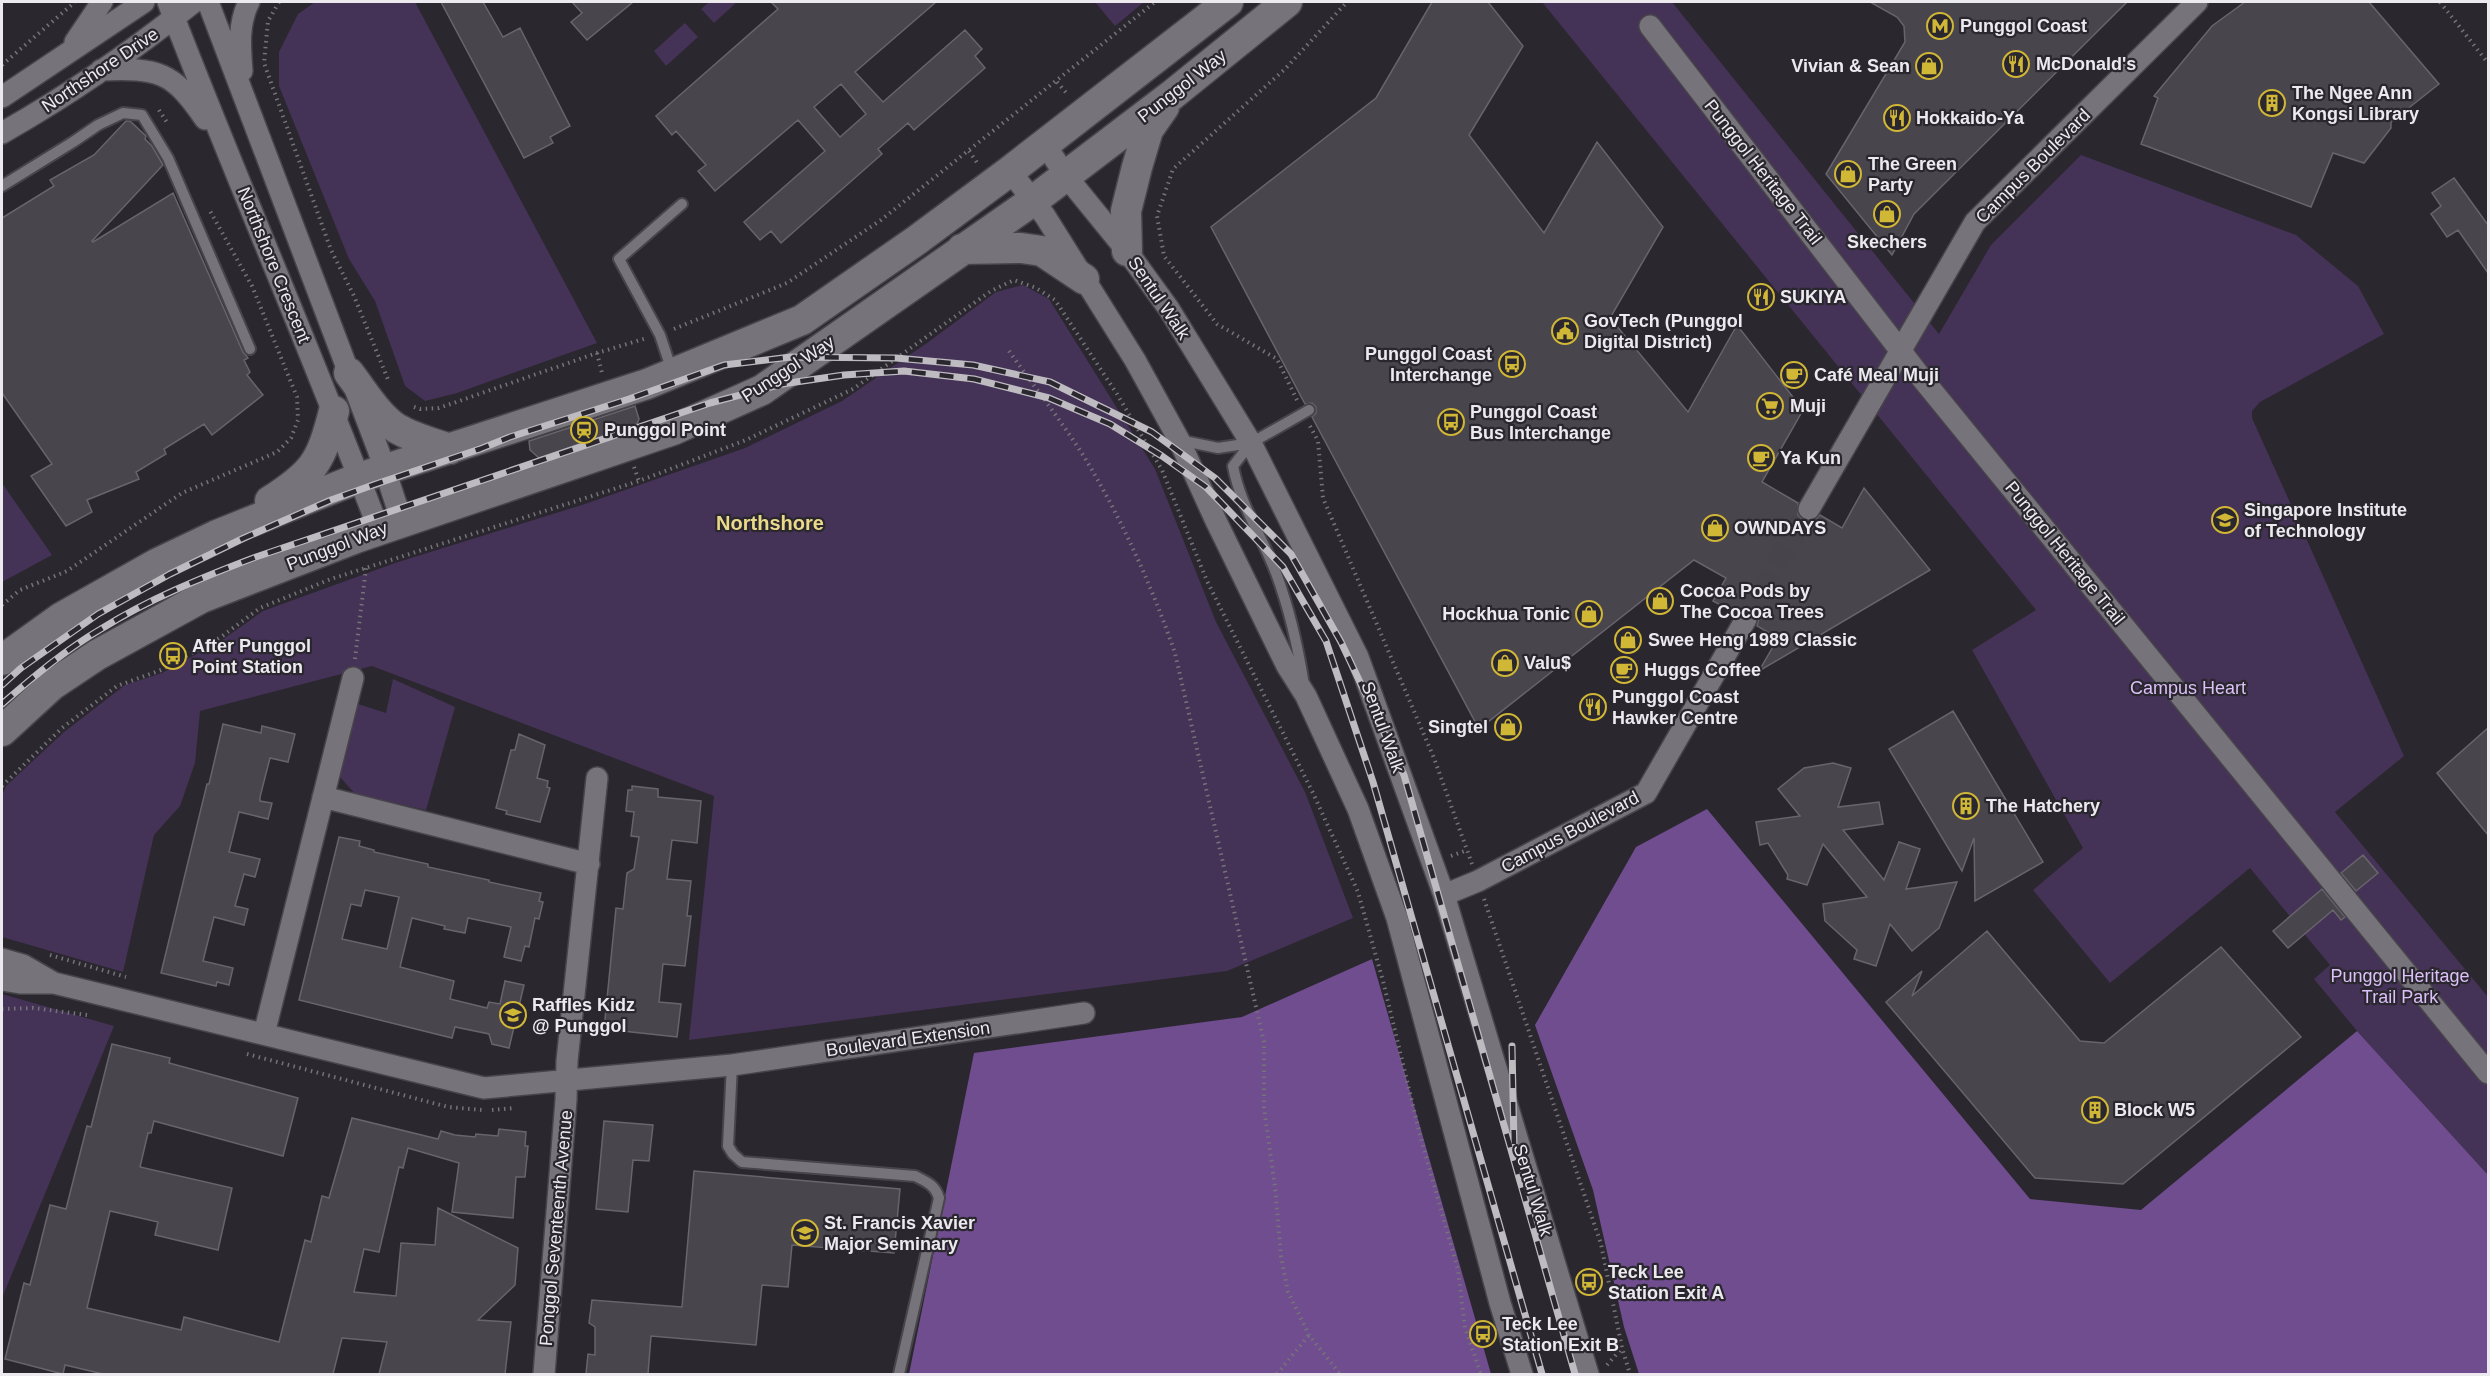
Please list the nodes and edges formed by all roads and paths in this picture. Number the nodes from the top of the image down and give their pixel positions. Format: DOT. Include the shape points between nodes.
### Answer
graph roads {
  1 [pos="75,2"];
  2 [pos="102,2"];
  3 [pos="144,2"];
  4 [pos="194,2"];
  5 [pos="208,2"];
  6 [pos="249,2"];
  7 [pos="279,2"];
  8 [pos="1155,2"];
  9 [pos="1228,2"];
  10 [pos="1287,2"];
  11 [pos="2197,2"];
  12 [pos="2440,2"];
  13 [pos="172,10"];
  14 [pos="1650,26"];
  15 [pos="65,55"];
  16 [pos="2488,63"];
  17 [pos="2,64"];
  18 [pos="100,70"];
  19 [pos="243,90"];
  20 [pos="1172,95"];
  21 [pos="2,96"];
  22 [pos="157,108"];
  23 [pos="172,131"];
  24 [pos="2,133"];
  25 [pos="1044,143"];
  26 [pos="229,157"];
  27 [pos="1010,171"];
  28 [pos="1066,176"];
  29 [pos="2,186"];
  30 [pos="1034,200"];
  31 [pos="205,202"];
  32 [pos="682,204"];
  33 [pos="962,249"];
  34 [pos="1127,251"];
  35 [pos="1084,279"];
  36 [pos="660,334"];
  37 [pos="250,349"];
  38 [pos="1009,351"];
  39 [pos="597,353"];
  40 [pos="348,374"];
  41 [pos="673,374"];
  42 [pos="604,379"];
  43 [pos="390,385"];
  44 [pos="406,404"];
  45 [pos="1309,410"];
  46 [pos="334,411"];
  47 [pos="1179,440"];
  48 [pos="1251,443"];
  49 [pos="450,448"];
  50 [pos="634,467"];
  51 [pos="372,474"];
  52 [pos="639,481"];
  53 [pos="1809,509"];
  54 [pos="390,526"];
  55 [pos="217,535"];
  56 [pos="366,568"];
  57 [pos="2,605"];
  58 [pos="1746,620"];
  59 [pos="2,660"];
  60 [pos="353,678"];
  61 [pos="1306,696"];
  62 [pos="2,731"];
  63 [pos="597,778"];
  64 [pos="2,786"];
  65 [pos="323,797"];
  66 [pos="589,864"];
  67 [pos="1478,881"];
  68 [pos="1444,895"];
  69 [pos="46,954"];
  70 [pos="2,959"];
  71 [pos="135,979"];
  72 [pos="2,980"];
  73 [pos="54,983"];
  74 [pos="1084,1014"];
  75 [pos="264,1034"];
  76 [pos="732,1065"];
  77 [pos="2488,1073"];
  78 [pos="567,1082"];
  79 [pos="1309,1335"];
  80 [pos="1622,1348"];
  81 [pos="544,1374"];
  82 [pos="899,1374"];
  83 [pos="1276,1374"];
  84 [pos="1340,1374"];
  85 [pos="1481,1374"];
  86 [pos="1522,1374"];
  87 [pos="1588,1374"];
  88 [pos="1609,1374"];
  89 [pos="1630,1374"];
  1 -- 17 [label="path"];
  2 -- 15 [label="street"];
  3 -- 15 [label="street, Northshore Drive"];
  4 -- 13 [label="street, Northshore Drive"];
  5 -- 19 [label="street, Northshore Crescent"];
  6 -- 19 [label="street" via="240,42"];
  7 -- 43 [label="path" via="268,21 264,63 331,250"];
  8 -- 36 [label="path" via="881,219 787,283"];
  9 -- 25 [label="main road, Punggol Way"];
  10 -- 20 [label="main road, Punggol Way"];
  11 -- 53 [label="street, Campus Boulevard" via="1975,222"];
  12 -- 16 [label="path"];
  13 -- 18 [label="street, Northshore Drive" via="155,34"];
  13 -- 26 [label="street, Northshore Crescent"];
  14 -- 77 [label="street, Punggol Heritage Trail" via="1920,376"];
  15 -- 21 [label="street, Northshore Drive"];
  18 -- 24 [label="street, Northshore Drive"];
  18 -- 26 [label="street" via="149,71 175,82 190,96"];
  19 -- 40 [label="street, Northshore Crescent"];
  20 -- 28 [label="main road, Punggol Way"];
  20 -- 34 [label="main road" via="1148,130 1137,167 1126,212"];
  22 -- 23 [label="path"];
  25 -- 27 [label="main road, Punggol Way"];
  25 -- 28 [label="street, Sentul Walk"];
  26 -- 46 [label="street, Northshore Crescent"];
  27 -- 30 [label="street"];
  27 -- 41 [label="main road, Punggol Way" via="802,320"];
  28 -- 30 [label="main road, Punggol Way"];
  28 -- 34 [label="street, Sentul Walk"];
  29 -- 37 [label="lane" via="98,124 123,113 142,115 168,158"];
  30 -- 33 [label="main road, Punggol Way"];
  30 -- 35 [label="street"];
  31 -- 57 [label="path" via="252,286 297,397 298,420 291,438 277,452 182,493 67,571 20,590"];
  32 -- 36 [label="lane" via="619,259"];
  33 -- 35 [label="main road" via="1042,251"];
  33 -- 54 [label="main road, Punggol Way" via="762,390 723,409 673,430"];
  34 -- 48 [label="street, Sentul Walk" via="1169,309"];
  35 -- 47 [label="street"];
  36 -- 39 [label="path"];
  36 -- 41 [label="lane"];
  38 -- 79 [label="path" via="1082,453 1111,505 1153,591 1175,653 1264,1042 1264,1108 1281,1256 1288,1292"];
  39 -- 42 [label="path"];
  39 -- 44 [label="path" via="439,408 420,409"];
  40 -- 49 [label="main road" via="396,427"];
  40 -- 51 [label="street, Northshore Crescent"];
  41 -- 49 [label="main road, Punggol Way"];
  45 -- 48 [label="lane"];
  46 -- 51 [label="street, Northshore Crescent"];
  46 -- 55 [label="main road" via="319,459 301,482"];
  47 -- 48 [label="lane" via="1218,448"];
  47 -- 61 [label="street" via="1287,666"];
  48 -- 61 [label="lane" via="1233,466 1237,489 1276,573 1299,652"];
  48 -- 68 [label="street, Sentul Walk" via="1358,657"];
  49 -- 51 [label="main road, Punggol Way"];
  50 -- 52 [label="path"];
  51 -- 54 [label="street, Northshore Crescent"];
  51 -- 55 [label="main road, Punggol Way"];
  52 -- 56 [label="path"];
  52 -- 85 [label="path" via="747,440 853,389 991,291 1014,280 1055,300 1162,470 1207,581 1358,892 1458,1270 1465,1328"];
  54 -- 62 [label="main road, Punggol Way" via="201,598 97,655 52,686"];
  55 -- 59 [label="main road, Punggol Way" via="62,616"];
  56 -- 60 [label="path"];
  56 -- 64 [label="path" via="260,608 221,637 161,670 117,687 62,728"];
  58 -- 67 [label="street, Campus Boulevard" via="1646,793"];
  60 -- 65 [label="street"];
  61 -- 86 [label="street" via="1358,809 1397,918"];
  63 -- 66 [label="street, Ponggol Seventeenth Avenue"];
  65 -- 66 [label="street"];
  65 -- 75 [label="street"];
  66 -- 78 [label="street, Ponggol Seventeenth Avenue"];
  67 -- 68 [label="street, Campus Boulevard"];
  67 -- 80 [label="path" via="1601,1244"];
  68 -- 87 [label="street, Sentul Walk"];
  69 -- 71 [label="path"];
  70 -- 73 [label="street, Ponggol Seventeenth Avenue" via="23,965"];
  72 -- 73 [label="street, Ponggol Seventeenth Avenue"];
  73 -- 75 [label="street, Ponggol Seventeenth Avenue"];
  74 -- 76 [label="street, Boulevard Extension"];
  75 -- 78 [label="street, Ponggol Seventeenth Avenue" via="484,1088"];
  76 -- 78 [label="street, Ponggol Seventeenth Avenue"];
  76 -- 82 [label="lane" via="728,1146 742,1162 915,1176 936,1189 939,1198"];
  78 -- 81 [label="street, Ponggol Seventeenth Avenue"];
  79 -- 83 [label="path"];
  79 -- 84 [label="path"];
  80 -- 88 [label="path" via="1606,1364"];
  80 -- 89 [label="path"];
}
